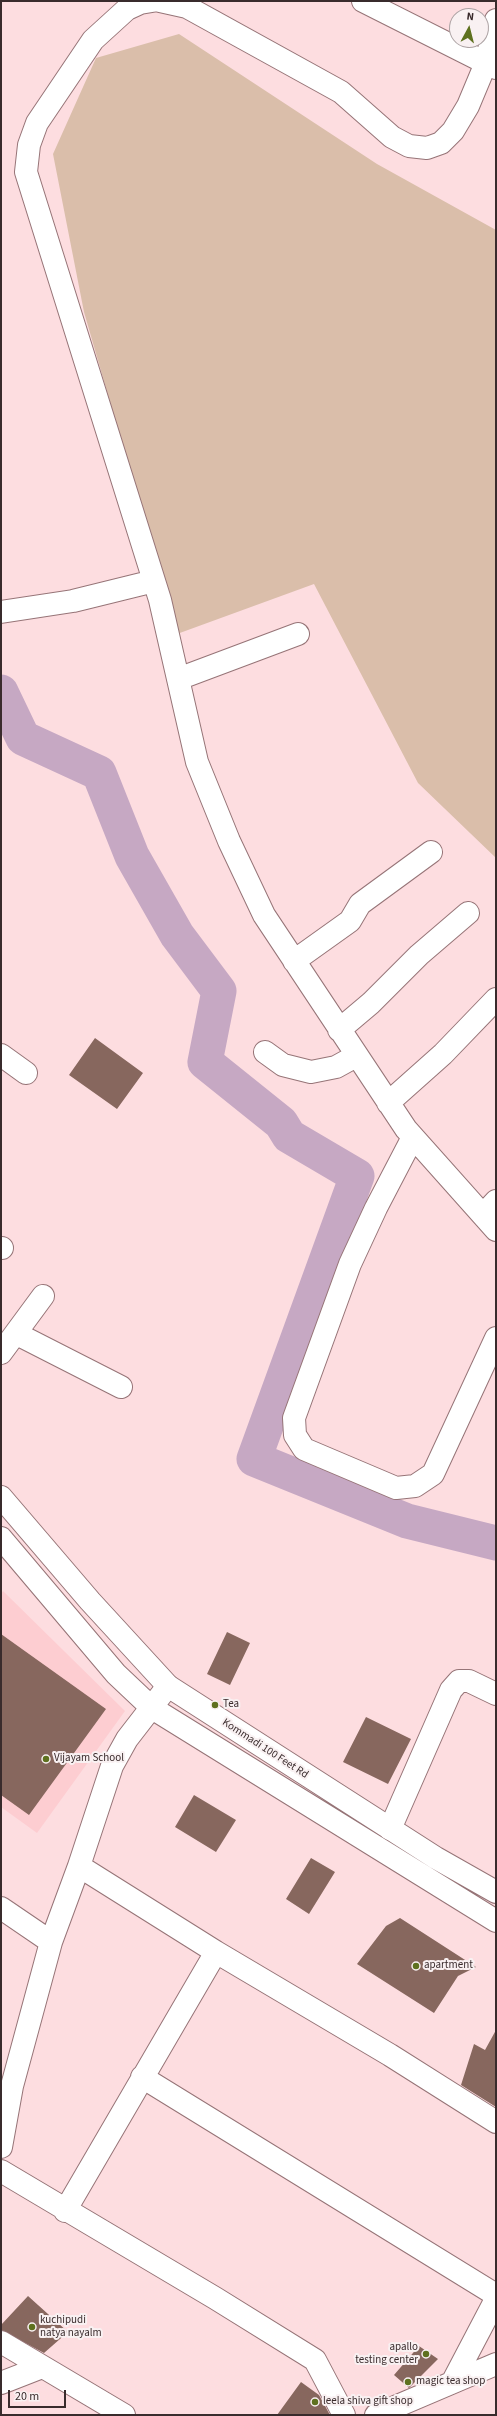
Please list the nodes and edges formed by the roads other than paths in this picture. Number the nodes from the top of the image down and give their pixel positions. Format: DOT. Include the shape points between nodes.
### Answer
graph roads {
  1 [pos="152,1"];
  2 [pos="160,1"];
  3 [pos="363,1"];
  4 [pos="496,20"];
  5 [pos="491,65"];
  6 [pos="154,581"];
  7 [pos="1,612"];
  8 [pos="298,634"];
  9 [pos="178,679"];
  10 [pos="431,852"];
  11 [pos="468,913"];
  12 [pos="294,961"];
  13 [pos="496,999"];
  14 [pos="339,1030"];
  15 [pos="265,1052"];
  16 [pos="1,1055"];
  17 [pos="356,1056"];
  18 [pos="26,1073"];
  19 [pos="388,1103"];
  20 [pos="413,1137"];
  21 [pos="492,1216"];
  22 [pos="43,1296"];
  23 [pos="17,1334"];
  24 [pos="496,1338"];
  25 [pos="1,1353"];
  26 [pos="121,1387"];
  27 [pos="1,1497"];
  28 [pos="1,1538"];
  29 [pos="168,1686"];
  30 [pos="496,1694"];
  31 [pos="152,1708"];
  32 [pos="390,1829"];
  33 [pos="79,1866"];
  34 [pos="496,1892"];
  35 [pos="1,1908"];
  36 [pos="496,1921"];
  37 [pos="51,1942"];
  38 [pos="216,1952"];
  39 [pos="142,2077"];
  40 [pos="7,2082"];
  41 [pos="496,2122"];
  42 [pos="1,2147"];
  43 [pos="1,2171"];
  44 [pos="65,2211"];
  45 [pos="496,2295"];
  46 [pos="496,2299"];
  47 [pos="1,2342"];
  48 [pos="496,2364"];
  49 [pos="42,2367"];
  50 [pos="453,2381"];
  51 [pos="1,2383"];
  52 [pos="124,2415"];
  53 [pos="344,2415"];
  54 [pos="376,2415"];
  1 -- 6 [label="street" via="127,9 93,40 37,123 29,145 26,172"];
  2 -- 5 [label="street" via="187,7 341,92 392,137 409,146 427,148 441,143 453,131"];
  3 -- 5 [label="street"];
  4 -- 5 [label="street"];
  6 -- 7 [label="street" via="73,601"];
  6 -- 9 [label="street"];
  8 -- 9 [label="street"];
  9 -- 12 [label="street" via="197,762 229,841 264,915"];
  10 -- 12 [label="street" via="360,904 350,921"];
  11 -- 14 [label="street"];
  12 -- 14 [label="street"];
  13 -- 19 [label="street" via="443,1054"];
  14 -- 17 [label="street"];
  15 -- 17 [label="street" via="283,1065 311,1072 336,1067"];
  16 -- 18 [label="street"];
  17 -- 19 [label="street"];
  19 -- 20 [label="street"];
  20 -- 21 [label="street"];
  20 -- 24 [label="street" via="350,1264 294,1418 295,1435 304,1449 396,1488 415,1486 433,1474"];
  22 -- 23 [label="street"];
  23 -- 25 [label="street"];
  23 -- 26 [label="street"];
  27 -- 29 [label="street, Kommadi 100 Feet Rd" via="90,1601"];
  28 -- 31 [label="street" via="116,1674"];
  29 -- 31 [label="street"];
  29 -- 32 [label="street, Kommadi 100 Feet Rd"];
  30 -- 32 [label="street" via="469,1681 459,1681 451,1690"];
  31 -- 33 [label="street" via="128,1739 112,1766"];
  31 -- 36 [label="street"];
  32 -- 34 [label="street, Kommadi 100 Feet Rd"];
  33 -- 37 [label="street"];
  33 -- 38 [label="street"];
  35 -- 37 [label="street"];
  37 -- 40 [label="street"];
  38 -- 39 [label="street"];
  38 -- 41 [label="street" via="390,2055"];
  39 -- 44 [label="street"];
  39 -- 45 [label="street"];
  40 -- 42 [label="street"];
  43 -- 44 [label="street"];
  44 -- 53 [label="street" via="215,2298 315,2360"];
  46 -- 50 [label="street"];
  47 -- 49 [label="street"];
  48 -- 50 [label="street"];
  49 -- 51 [label="street"];
  49 -- 52 [label="street"];
  50 -- 54 [label="street"];
}
